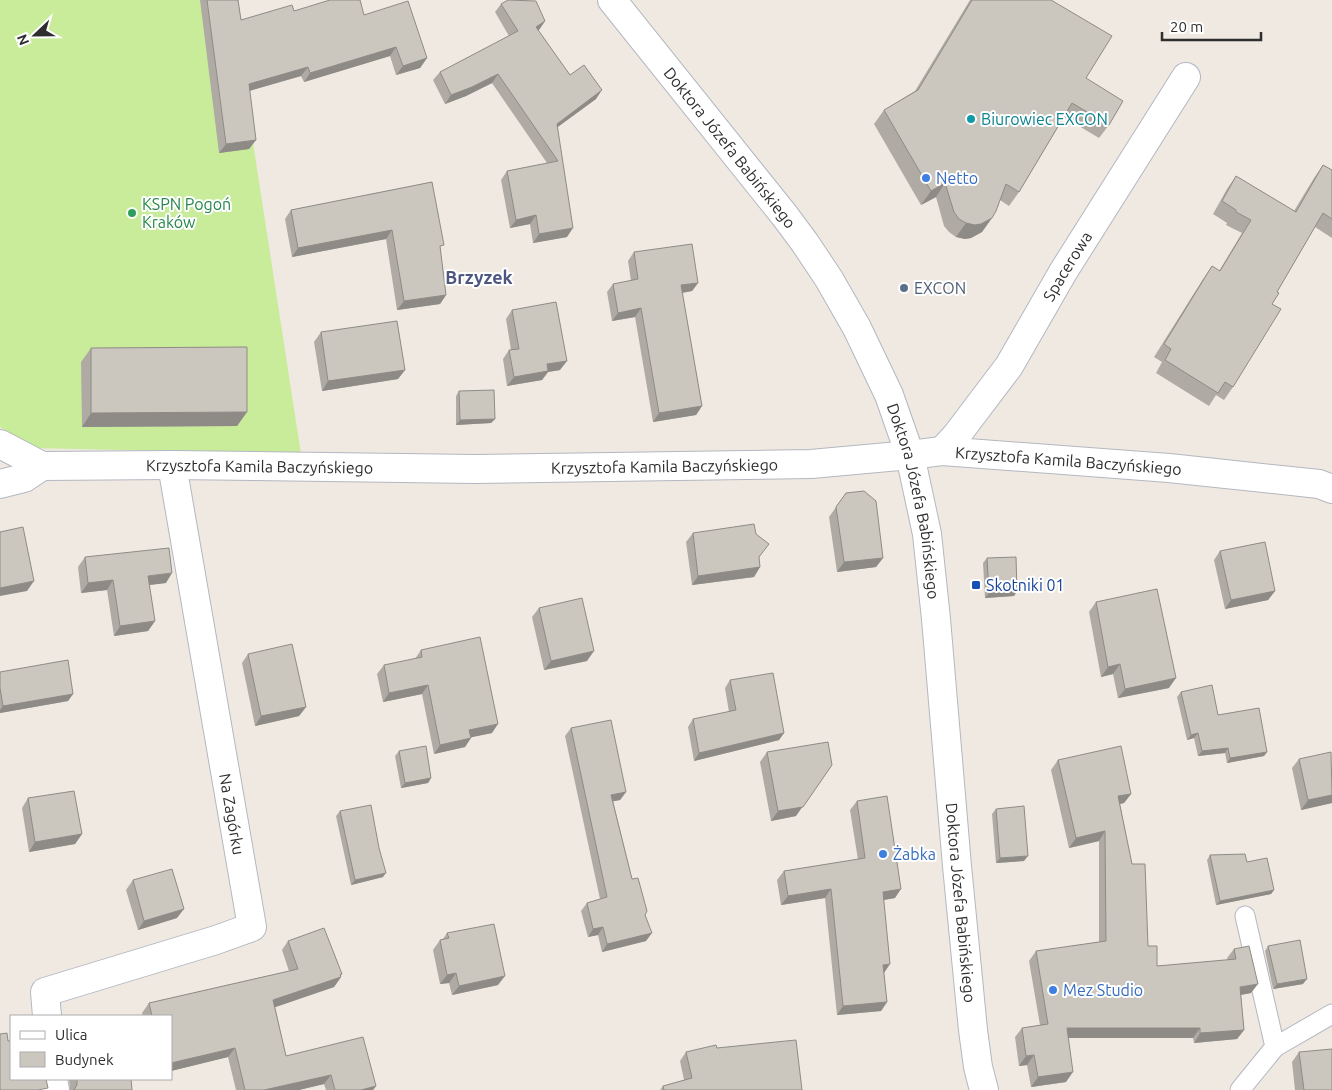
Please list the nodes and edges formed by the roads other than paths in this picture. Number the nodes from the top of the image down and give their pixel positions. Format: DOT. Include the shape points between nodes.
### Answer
graph roads {
  1 [pos="612,0"];
  2 [pos="1186,77"];
  3 [pos="0,444"];
  4 [pos="942,451"];
  5 [pos="910,455"];
  6 [pos="172,465"];
  7 [pos="42,466"];
  8 [pos="0,484"];
  9 [pos="1332,489"];
  10 [pos="1245,916"];
  11 [pos="1332,1014"];
  12 [pos="47,1015"];
  13 [pos="1275,1047"];
  14 [pos="984,1090"];
  15 [pos="1240,1090"];
  1 -- 5 [label="street, Doktora Józefa Babińskiego" via="785,216 824,272 857,328 890,396"];
  2 -- 4 [label="street, Spacerowa" via="1008,366"];
  3 -- 7 [label="street, Krzysztofa Kamila Baczyńskiego"];
  4 -- 5 [label="street, Krzysztofa Kamila Baczyńskiego"];
  4 -- 9 [label="street, Krzysztofa Kamila Baczyńskiego" via="1169,468 1319,484"];
  5 -- 6 [label="street, Krzysztofa Kamila Baczyńskiego" via="811,464 495,469"];
  5 -- 14 [label="street, Doktora Józefa Babińskiego" via="927,534 973,1030"];
  6 -- 7 [label="street, Krzysztofa Kamila Baczyńskiego"];
  6 -- 12 [label="street, Na Zagórku" via="252,927 45,992"];
  7 -- 8 [label="street" via="24,478"];
  10 -- 13 [label="lane"];
  11 -- 13 [label="lane"];
  13 -- 15 [label="lane"];
}
